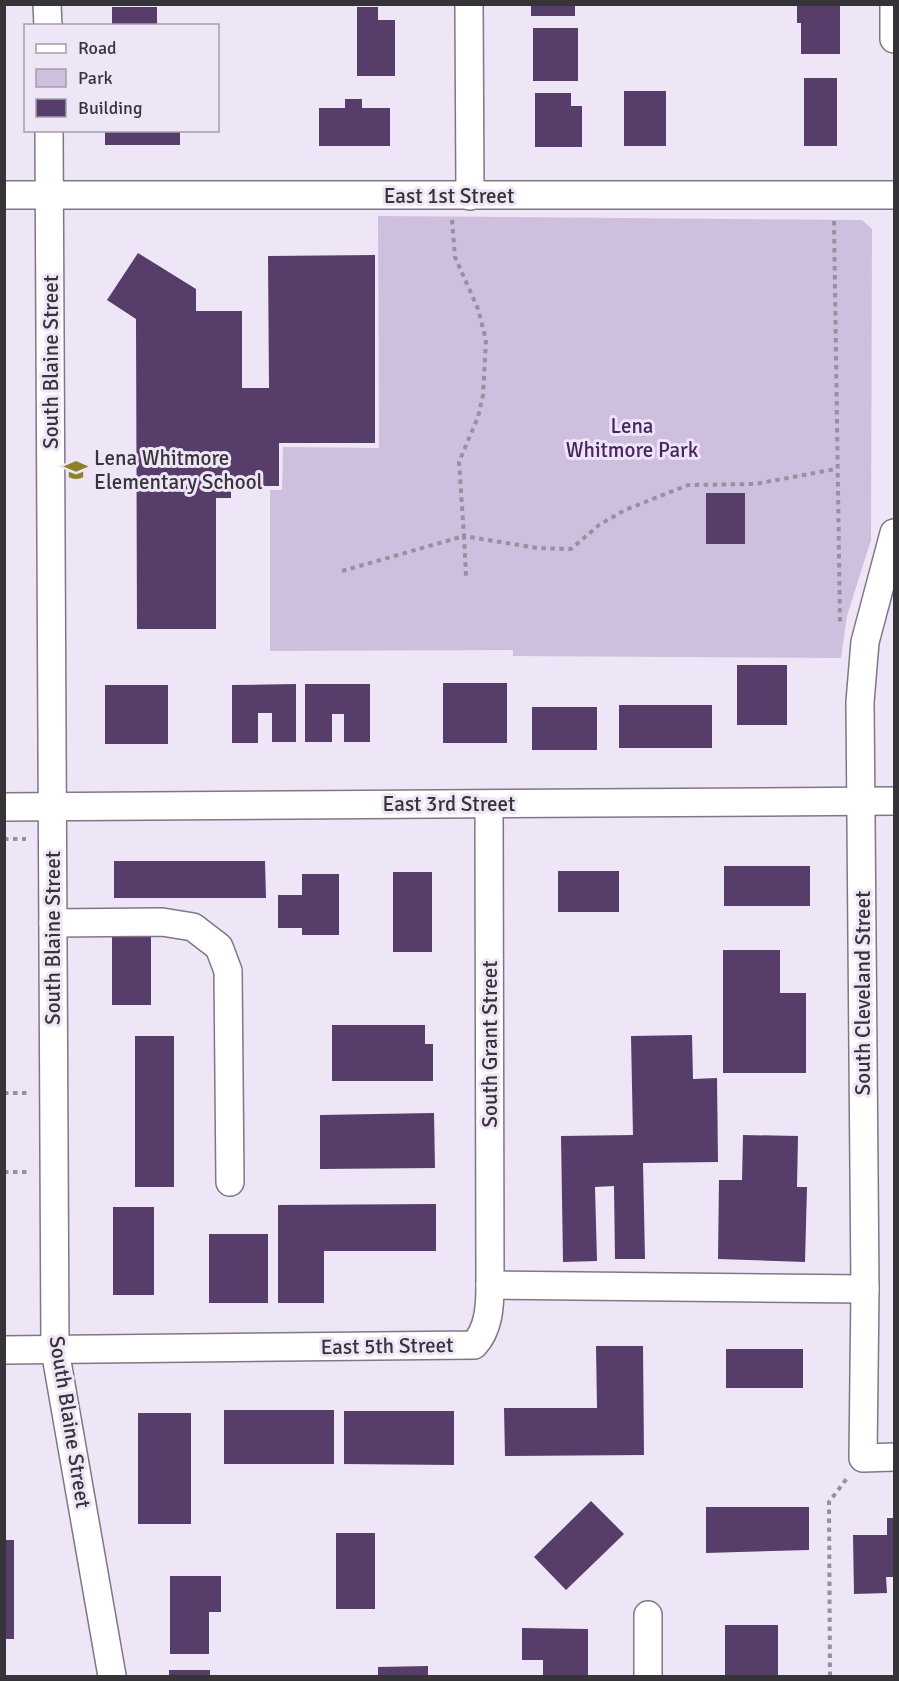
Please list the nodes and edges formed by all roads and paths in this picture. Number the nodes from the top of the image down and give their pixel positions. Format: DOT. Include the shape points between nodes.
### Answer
graph roads {
  1 [pos="47,4"];
  2 [pos="469,4"];
  3 [pos="894,4"];
  4 [pos="48,24"];
  5 [pos="894,39"];
  6 [pos="49,132"];
  7 [pos="50,194"];
  8 [pos="4,195"];
  9 [pos="894,195"];
  10 [pos="467,207"];
  11 [pos="822,220"];
  12 [pos="836,469"];
  13 [pos="894,532"];
  14 [pos="464,536"];
  15 [pos="342,571"];
  16 [pos="466,576"];
  17 [pos="840,634"];
  18 [pos="862,801"];
  19 [pos="894,801"];
  20 [pos="489,804"];
  21 [pos="52,806"];
  22 [pos="4,807"];
  23 [pos="4,839"];
  24 [pos="32,839"];
  25 [pos="53,923"];
  26 [pos="4,1093"];
  27 [pos="33,1093"];
  28 [pos="4,1172"];
  29 [pos="33,1172"];
  30 [pos="230,1182"];
  31 [pos="490,1285"];
  32 [pos="864,1289"];
  33 [pos="4,1350"];
  34 [pos="55,1350"];
  35 [pos="894,1457"];
  36 [pos="863,1458"];
  37 [pos="648,1615"];
  38 [pos="112,1677"];
  39 [pos="648,1677"];
  40 [pos="830,1677"];
  1 -- 4 [label="street"];
  2 -- 10 [label="street"];
  3 -- 5 [label="street"];
  6 -- 7 [label="street, South Blaine Street"];
  7 -- 8 [label="street, East 1st Street"];
  7 -- 10 [label="street, East 1st Street"];
  7 -- 21 [label="street, South Blaine Street"];
  9 -- 10 [label="street, East 1st Street"];
  10 -- 14 [label="path" via="452,218 454,249 486,340 478,417 459,462"];
  11 -- 12 [label="path" via="834,220"];
  12 -- 14 [label="path" via="755,484 688,485 624,510 571,549 537,548"];
  12 -- 17 [label="path"];
  13 -- 18 [label="street, South Cleveland Street" via="865,642 860,702"];
  14 -- 15 [label="path"];
  14 -- 16 [label="path"];
  18 -- 19 [label="street, East 3rd Street"];
  18 -- 20 [label="street, East 3rd Street"];
  18 -- 32 [label="street, South Cleveland Street"];
  20 -- 21 [label="street, East 3rd Street"];
  20 -- 31 [label="street, South Grant Street"];
  21 -- 22 [label="street, East 3rd Street"];
  21 -- 25 [label="street, South Blaine Street"];
  23 -- 24 [label="path"];
  25 -- 30 [label="street" via="162,922 193,927 219,947 228,971"];
  25 -- 34 [label="street, South Blaine Street"];
  26 -- 27 [label="path"];
  28 -- 29 [label="path"];
  31 -- 32 [label="street"];
  31 -- 34 [label="street, East 5th Street" via="482,1337 474,1345"];
  32 -- 36 [label="street, South Cleveland Street"];
  33 -- 34 [label="street, East 5th Street"];
  34 -- 38 [label="street, South Blaine Street"];
  35 -- 36 [label="street"];
  36 -- 40 [label="path" via="829,1502"];
  37 -- 39 [label="street"];
}
